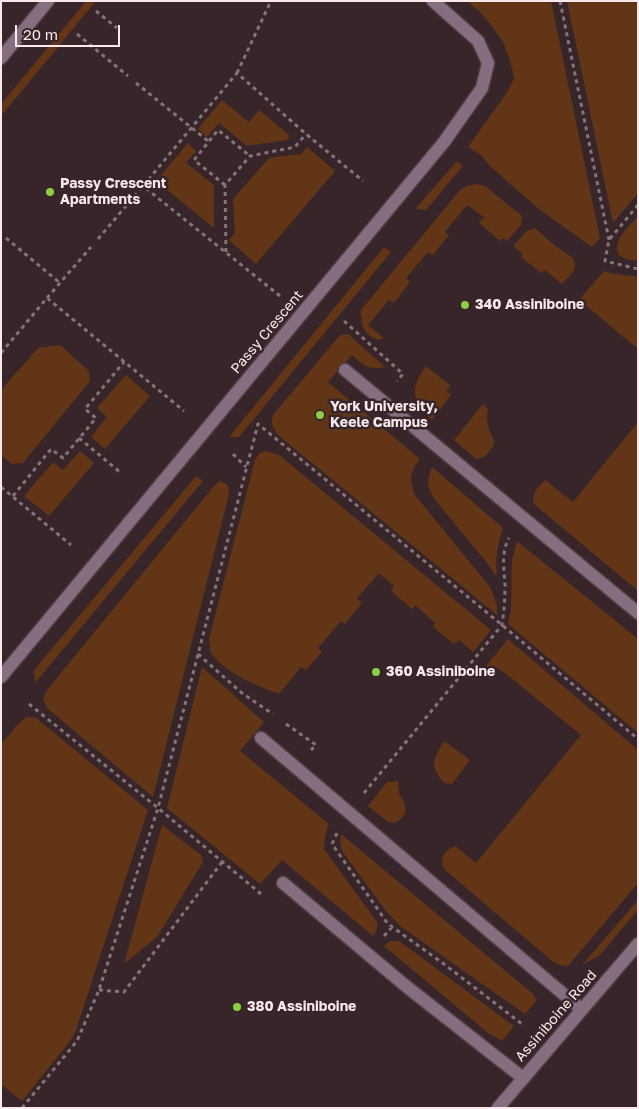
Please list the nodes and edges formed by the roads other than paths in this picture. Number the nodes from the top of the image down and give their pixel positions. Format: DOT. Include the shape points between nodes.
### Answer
graph roads {
  1 [pos="48,1"];
  2 [pos="433,1"];
  3 [pos="1,58"];
  4 [pos="345,370"];
  5 [pos="638,613"];
  6 [pos="1,677"];
  7 [pos="261,738"];
  8 [pos="283,883"];
  9 [pos="637,947"];
  10 [pos="581,1009"];
  11 [pos="522,1078"];
  12 [pos="498,1108"];
  1 -- 3 [label="street"];
  2 -- 6 [label="street, Passy Crescent" via="478,41 488,63 482,88 444,142"];
  4 -- 5 [label="street"];
  7 -- 10 [label="street"];
  8 -- 11 [label="street"];
  9 -- 10 [label="street, Assiniboine Road"];
  10 -- 11 [label="street, Assiniboine Road"];
  11 -- 12 [label="street, Assiniboine Road"];
}
